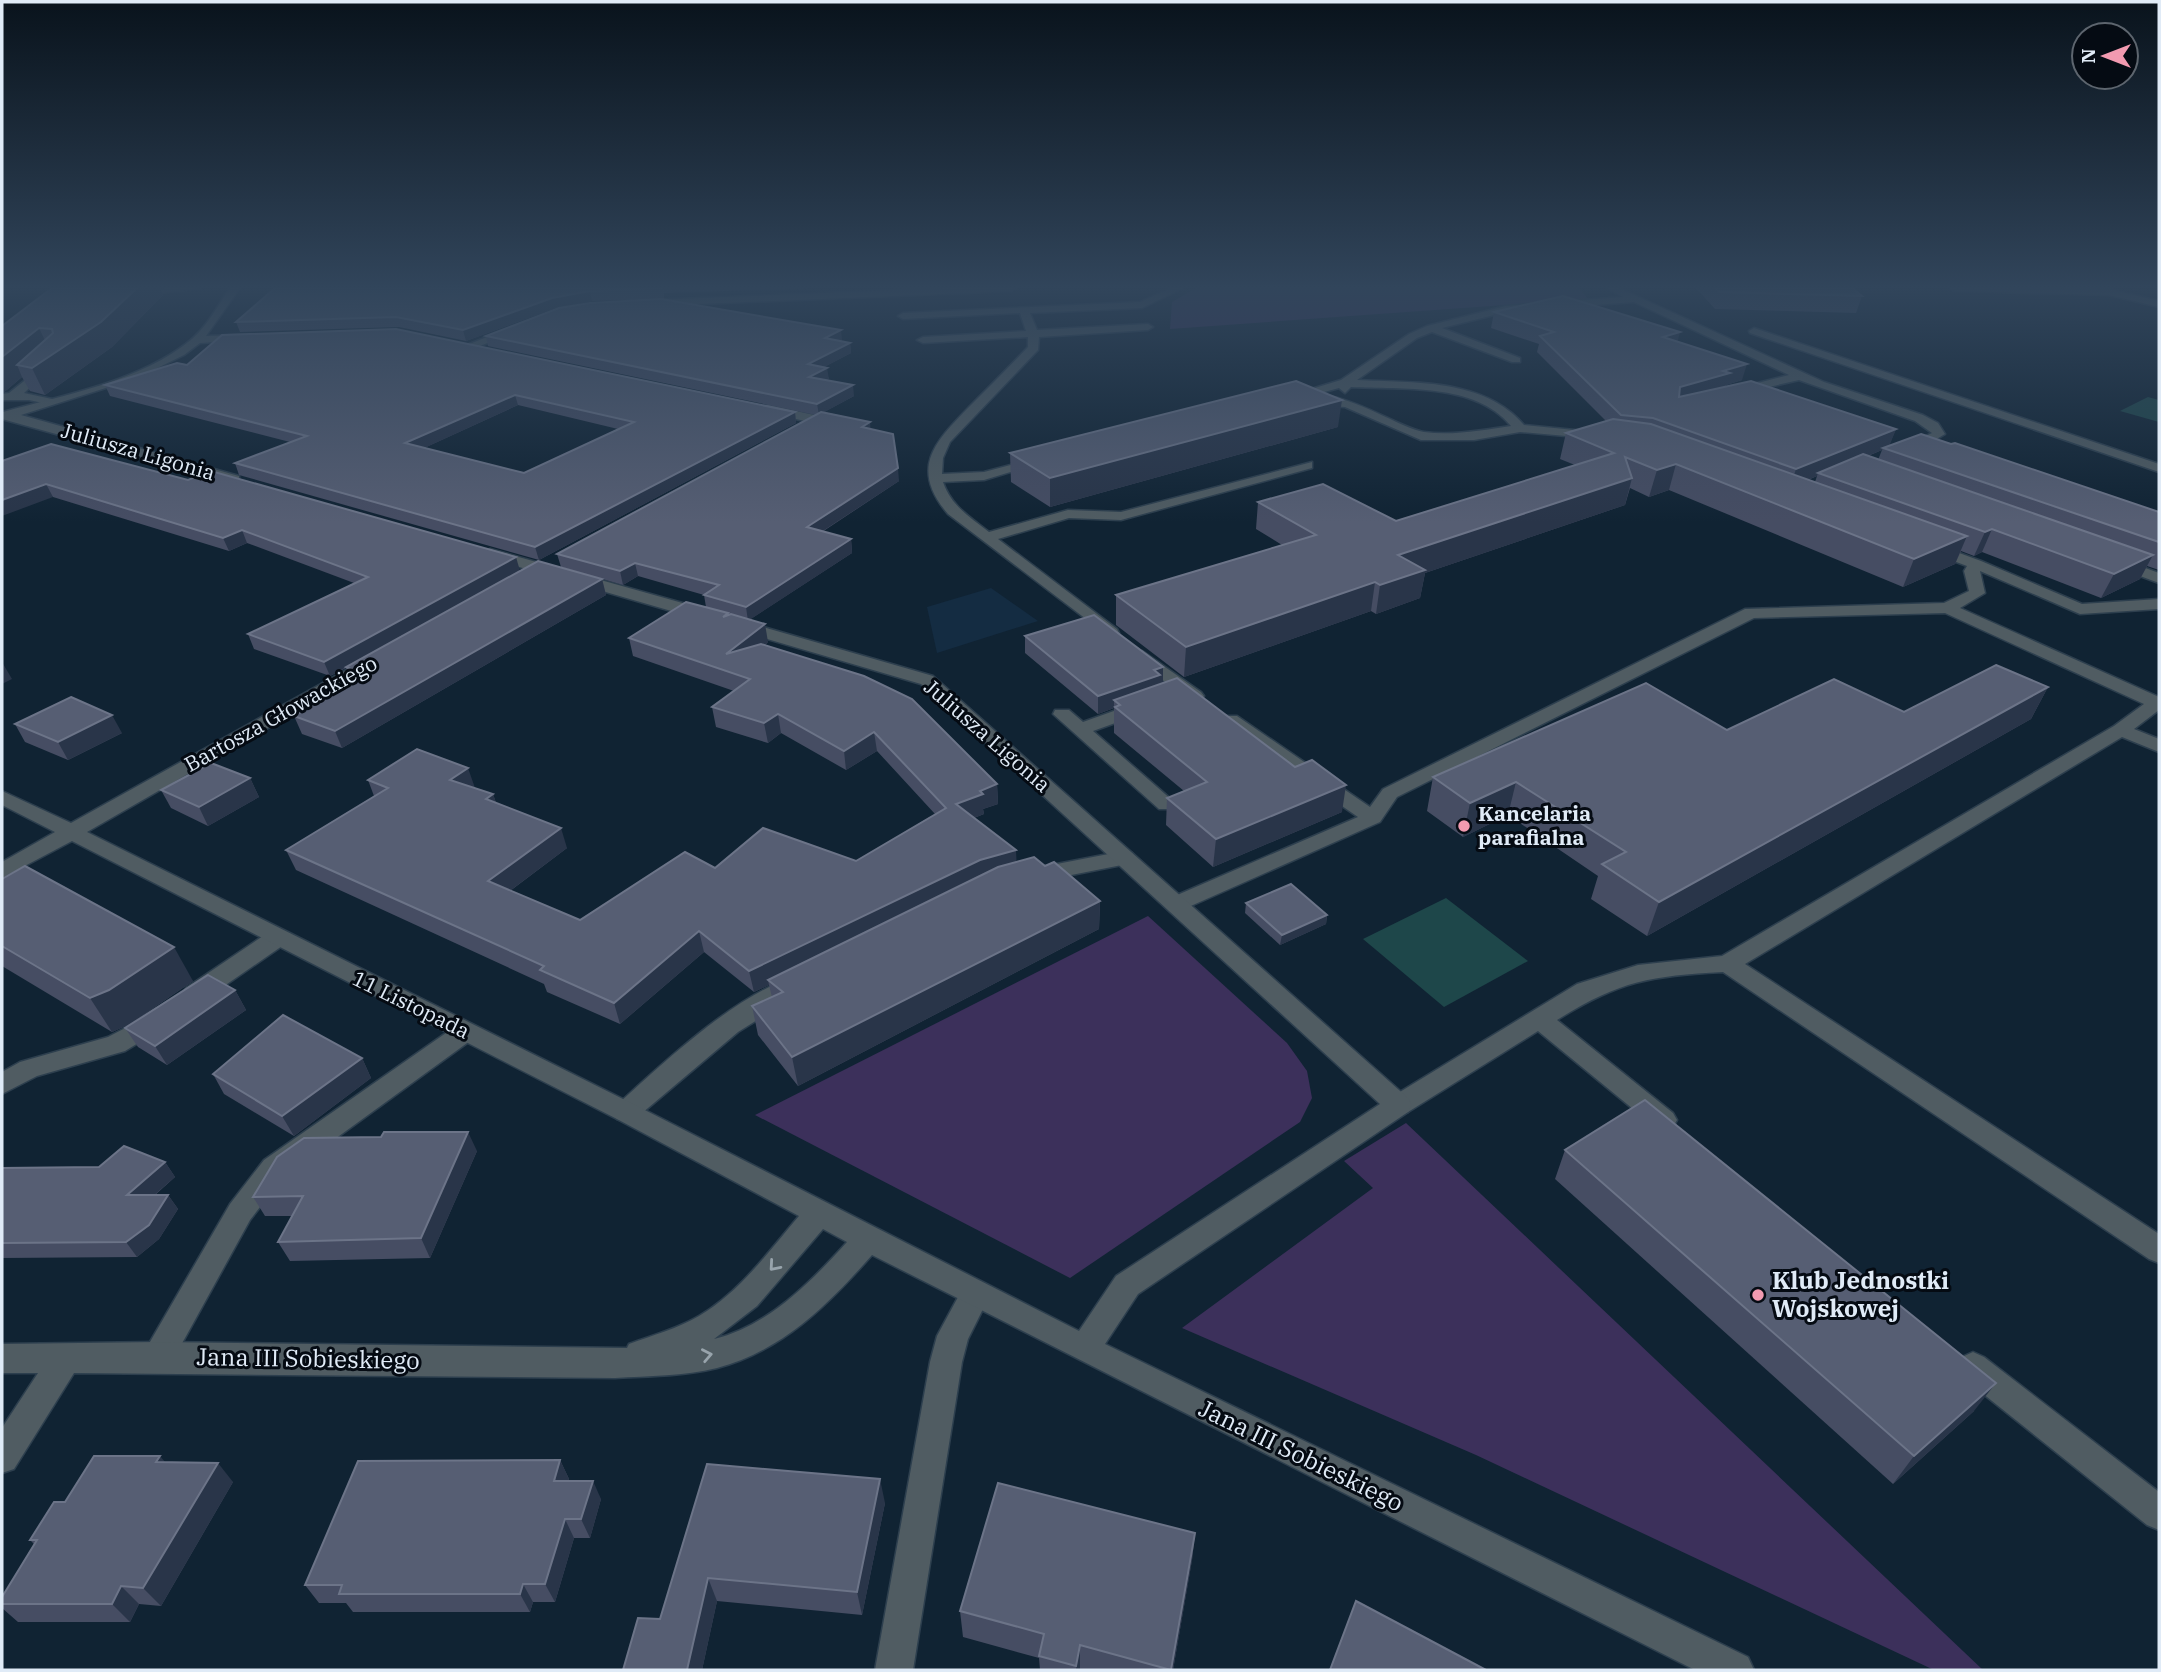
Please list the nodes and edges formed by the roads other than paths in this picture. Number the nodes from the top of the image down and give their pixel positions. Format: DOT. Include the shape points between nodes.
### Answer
graph roads {
  1 [pos="46,366"];
  2 [pos="151,366"];
  3 [pos="1018,366"];
  4 [pos="1370,366"];
  5 [pos="1779,366"];
  6 [pos="1858,366"];
  7 [pos="1800,376"];
  8 [pos="1345,383"];
  9 [pos="1747,389"];
  10 [pos="7,397"];
  11 [pos="1720,397"];
  12 [pos="1771,398"];
  13 [pos="48,402"];
  14 [pos="1347,404"];
  15 [pos="760,407"];
  16 [pos="4,416"];
  17 [pos="1520,428"];
  18 [pos="1610,437"];
  19 [pos="779,442"];
  20 [pos="1890,448"];
  21 [pos="1049,459"];
  22 [pos="1307,465"];
  23 [pos="2159,468"];
  24 [pos="934,478"];
  25 [pos="256,485"];
  26 [pos="986,537"];
  27 [pos="1914,541"];
  28 [pos="476,550"];
  29 [pos="564,556"];
  30 [pos="2109,560"];
  31 [pos="1976,564"];
  32 [pos="540,569"];
  33 [pos="2159,578"];
  34 [pos="515,583"];
  35 [pos="2159,604"];
  36 [pos="1947,608"];
  37 [pos="382,658"];
  38 [pos="1187,691"];
  39 [pos="2158,702"];
  40 [pos="1062,714"];
  41 [pos="1080,729"];
  42 [pos="2121,730"];
  43 [pos="2159,746"];
  44 [pos="2,797"];
  45 [pos="1166,804"];
  46 [pos="1373,818"];
  47 [pos="72,832"];
  48 [pos="1124,858"];
  49 [pos="2,872"];
  50 [pos="1017,881"];
  51 [pos="1176,904"];
  52 [pos="277,939"];
  53 [pos="1727,964"];
  54 [pos="820,973"];
  55 [pos="1539,1019"];
  56 [pos="465,1032"];
  57 [pos="2,1084"];
  58 [pos="1399,1105"];
  59 [pos="626,1112"];
  60 [pos="1688,1139"];
  61 [pos="818,1214"];
  62 [pos="867,1240"];
  63 [pos="2159,1250"];
  64 [pos="975,1295"];
  65 [pos="1084,1349"];
  66 [pos="1950,1349"];
  67 [pos="158,1357"];
  68 [pos="2,1359"];
  69 [pos="65,1359"];
  70 [pos="615,1363"];
  71 [pos="2,1457"];
  72 [pos="2159,1513"];
  73 [pos="894,1670"];
  74 [pos="1735,1670"];
  1 -- 10 [label="street"];
  2 -- 13 [label="street"];
  3 -- 24 [label="street" via="944,441"];
  4 -- 8 [label="street"];
  5 -- 7 [label="street"];
  6 -- 23 [label="street"];
  7 -- 9 [label="street"];
  7 -- 20 [label="street" via="1919,418 1939,434 1912,448"];
  8 -- 14 [label="street"];
  8 -- 14 [label="street" via="1278,400"];
  8 -- 17 [label="street" via="1474,396 1502,407"];
  9 -- 11 [label="street"];
  9 -- 12 [label="street"];
  10 -- 13 [label="street" via="30,396"];
  13 -- 16 [label="street"];
  14 -- 17 [label="street" via="1421,436 1475,436"];
  15 -- 19 [label="street" via="813,418 815,423"];
  16 -- 25 [label="street, Juliusza Ligonia"];
  17 -- 18 [label="street"];
  21 -- 24 [label="street" via="984,476"];
  22 -- 26 [label="street" via="1121,516 1068,514"];
  24 -- 26 [label="street" via="941,498"];
  26 -- 38 [label="street"];
  27 -- 31 [label="street"];
  28 -- 32 [label="street, Juliusza Ligonia"];
  29 -- 32 [label="street"];
  30 -- 33 [label="street"];
  31 -- 35 [label="street" via="2080,609"];
  31 -- 36 [label="street" via="1972,571 1977,593"];
  32 -- 34 [label="street"];
  32 -- 48 [label="street, Juliusza Ligonia" via="927,680"];
  36 -- 39 [label="street"];
  36 -- 46 [label="street" via="1751,613 1390,793"];
  37 -- 47 [label="street, Bartosza Głowackiego"];
  38 -- 41 [label="street"];
  38 -- 46 [label="street"];
  39 -- 42 [label="street"];
  40 -- 41 [label="street"];
  41 -- 45 [label="street"];
  42 -- 43 [label="street"];
  42 -- 53 [label="street"];
  44 -- 47 [label="street, 11 Listopada"];
  46 -- 51 [label="street"];
  47 -- 49 [label="street, Bartosza Głowackiego"];
  47 -- 52 [label="street, 11 Listopada"];
  48 -- 50 [label="street"];
  48 -- 51 [label="street, Juliusza Ligonia"];
  51 -- 58 [label="street, Juliusza Ligonia"];
  52 -- 56 [label="street, 11 Listopada"];
  52 -- 57 [label="street" via="116,1044 29,1069"];
  53 -- 55 [label="street" via="1636,971 1586,990"];
  53 -- 63 [label="street"];
  54 -- 59 [label="street" via="759,1003"];
  55 -- 58 [label="street"];
  55 -- 60 [label="street"];
  56 -- 59 [label="street, 11 Listopada"];
  56 -- 67 [label="street" via="274,1168 240,1212"];
  58 -- 65 [label="street" via="1127,1285"];
  59 -- 61 [label="street, 11 Listopada"];
  61 -- 62 [label="street, Jana III Sobieskiego"];
  61 -- 70 [label="street, Jana III Sobieskiego, one-way" via="760,1282 719,1320 678,1341"];
  62 -- 64 [label="street, Jana III Sobieskiego"];
  70 -- 62 [label="street, Jana III Sobieskiego, one-way" via="683,1359 756,1338 816,1293"];
  64 -- 65 [label="street, Jana III Sobieskiego"];
  64 -- 73 [label="street" via="953,1336 946,1362"];
  65 -- 74 [label="street, Jana III Sobieskiego"];
  66 -- 72 [label="street"];
  67 -- 69 [label="street, Jana III Sobieskiego"];
  67 -- 70 [label="street, Jana III Sobieskiego"];
  68 -- 69 [label="street, Jana III Sobieskiego"];
  69 -- 71 [label="street"];
}
